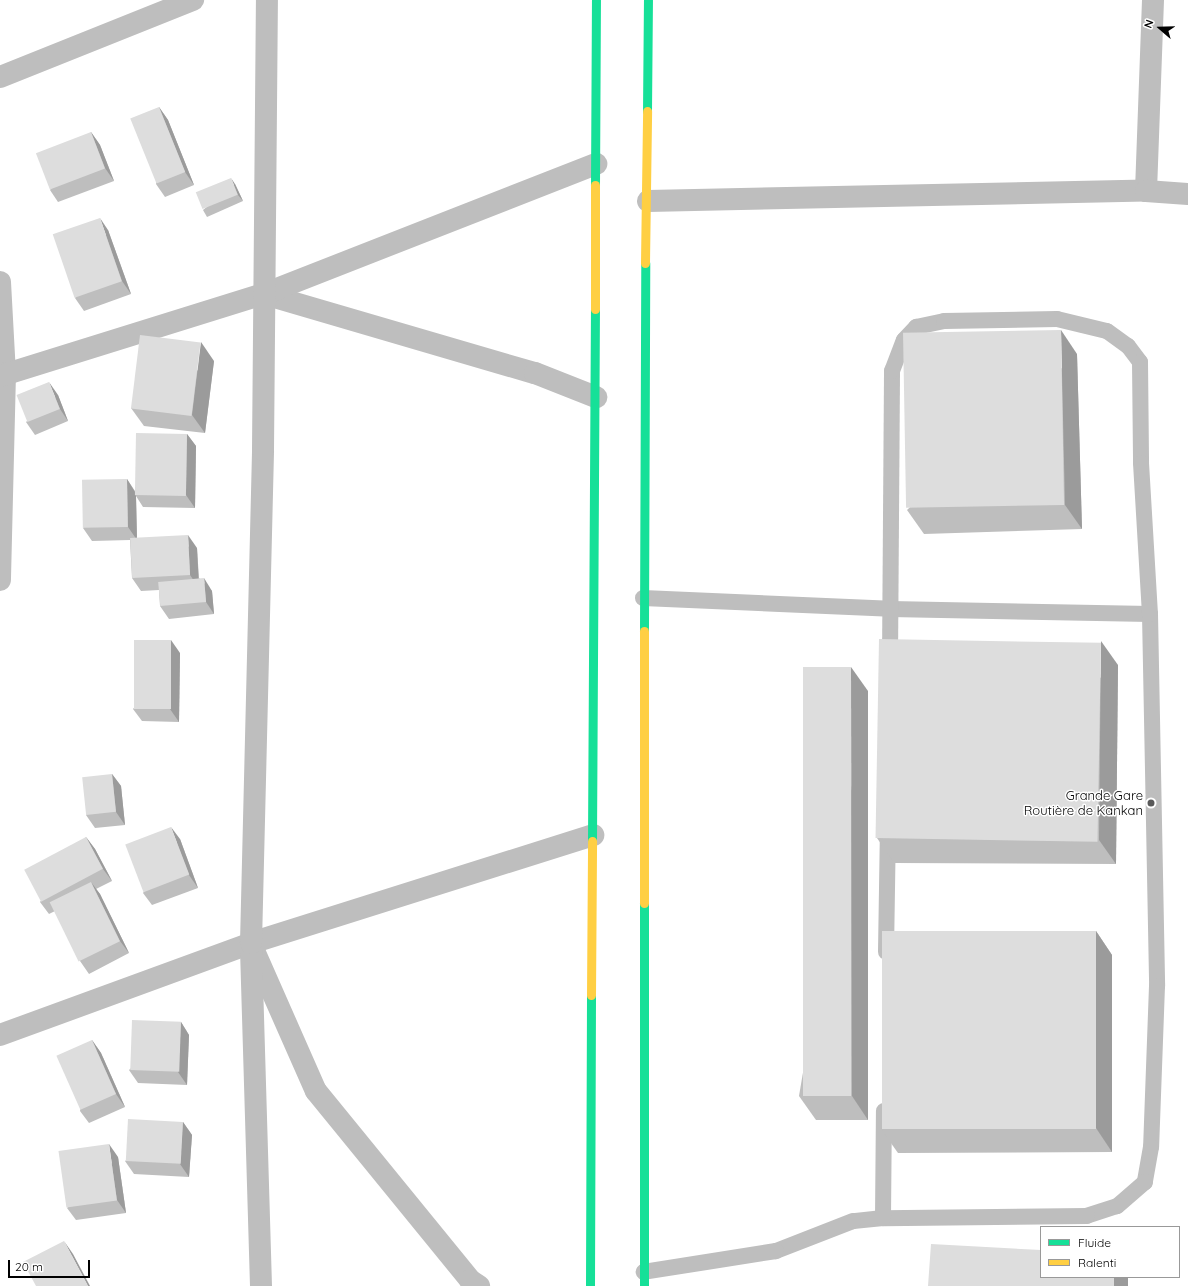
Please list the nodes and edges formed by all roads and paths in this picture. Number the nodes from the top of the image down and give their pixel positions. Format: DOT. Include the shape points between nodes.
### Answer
graph roads {
  1 [pos="193,0"];
  2 [pos="267,0"];
  3 [pos="596,0"];
  4 [pos="648,0"];
  5 [pos="1153,0"];
  6 [pos="0,77"];
  7 [pos="596,164"];
  8 [pos="1146,191"];
  9 [pos="1188,194"];
  10 [pos="648,201"];
  11 [pos="0,282"];
  12 [pos="264,294"];
  13 [pos="2,375"];
  14 [pos="596,397"];
  15 [pos="0,580"];
  16 [pos="643,598"];
  17 [pos="890,609"];
  18 [pos="1150,614"];
  19 [pos="889,672"];
  20 [pos="888,814"];
  21 [pos="593,835"];
  22 [pos="251,943"];
  23 [pos="886,965"];
  24 [pos="0,1035"];
  25 [pos="885,1091"];
  26 [pos="883,1218"];
  27 [pos="644,1279"];
  28 [pos="261,1286"];
  29 [pos="479,1286"];
  30 [pos="590,1286"];
  1 -- 6 [label="street"];
  2 -- 12 [label="street"];
  3 -- 7 [label="main road"];
  4 -- 10 [label="main road"];
  5 -- 8 [label="street"];
  7 -- 12 [label="street"];
  7 -- 14 [label="main road"];
  8 -- 9 [label="street"];
  8 -- 10 [label="street"];
  10 -- 16 [label="main road"];
  11 -- 13 [label="street"];
  12 -- 13 [label="street"];
  12 -- 14 [label="street" via="535,373"];
  12 -- 22 [label="street"];
  13 -- 15 [label="street"];
  14 -- 21 [label="main road"];
  16 -- 17 [label="lane"];
  16 -- 27 [label="main road"];
  17 -- 18 [label="lane"];
  17 -- 18 [label="lane" via="892,371 904,340 916,327 944,321 1057,319 1107,331 1128,346 1140,362 1141,464"];
  17 -- 19 [label="lane"];
  18 -- 26 [label="lane" via="1157,986 1151,1147 1145,1182 1117,1206 1087,1216"];
  20 -- 23 [label="lane"];
  21 -- 22 [label="street"];
  21 -- 30 [label="main road"];
  22 -- 24 [label="street"];
  22 -- 28 [label="street"];
  22 -- 29 [label="street" via="316,1091 470,1280"];
  25 -- 26 [label="lane"];
  26 -- 27 [label="lane" via="853,1221 776,1251"];
}
